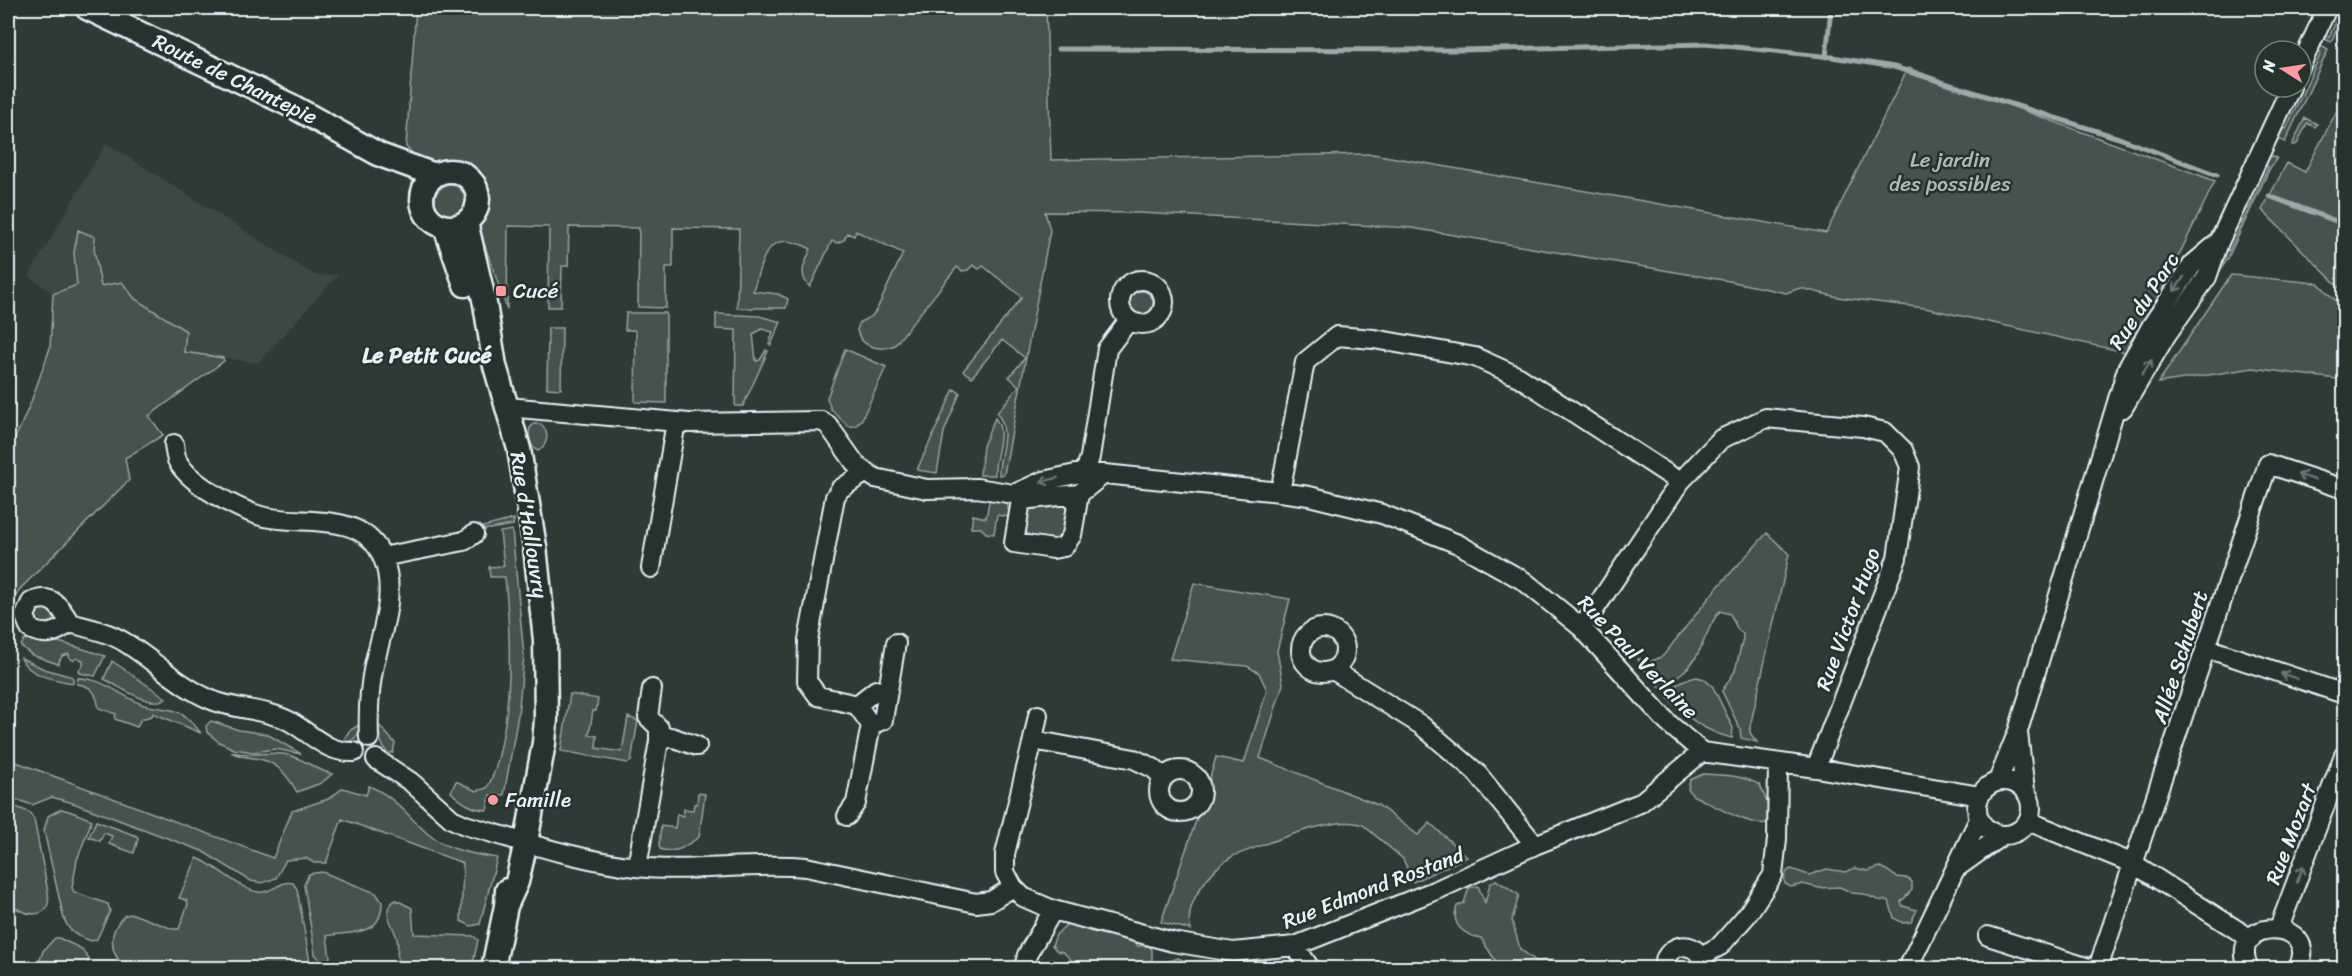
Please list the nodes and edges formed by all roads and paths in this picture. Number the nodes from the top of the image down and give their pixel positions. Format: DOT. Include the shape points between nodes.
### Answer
graph roads {
  1 [pos="87,8"];
  2 [pos="2327,8"];
  3 [pos="2313,39"];
  4 [pos="2285,99"];
  5 [pos="428,183"];
  6 [pos="455,225"];
  7 [pos="1129,320"];
  8 [pos="507,407"];
  9 [pos="676,422"];
  10 [pos="174,444"];
  11 [pos="865,473"];
  12 [pos="1094,473"];
  13 [pos="1680,482"];
  14 [pos="2344,489"];
  15 [pos="1280,492"];
  16 [pos="1079,494"];
  17 [pos="1017,497"];
  18 [pos="474,534"];
  19 [pos="382,557"];
  20 [pos="651,568"];
  21 [pos="70,623"];
  22 [pos="1582,628"];
  23 [pos="896,643"];
  24 [pos="2206,648"];
  25 [pos="1333,670"];
  26 [pos="652,689"];
  27 [pos="887,692"];
  28 [pos="2344,694"];
  29 [pos="857,705"];
  30 [pos="1038,715"];
  31 [pos="871,726"];
  32 [pos="2018,731"];
  33 [pos="369,738"];
  34 [pos="1033,740"];
  35 [pos="659,741"];
  36 [pos="697,746"];
  37 [pos="354,752"];
  38 [pos="1702,752"];
  39 [pos="2344,755"];
  40 [pos="376,759"];
  41 [pos="1778,763"];
  42 [pos="1816,768"];
  43 [pos="1163,777"];
  44 [pos="1998,781"];
  45 [pos="2025,790"];
  46 [pos="1980,796"];
  47 [pos="847,816"];
  48 [pos="1979,819"];
  49 [pos="2028,821"];
  50 [pos="2001,836"];
  51 [pos="520,840"];
  52 [pos="1535,845"];
  53 [pos="2134,864"];
  54 [pos="637,867"];
  55 [pos="1958,867"];
  56 [pos="1013,887"];
  57 [pos="1053,910"];
  58 [pos="2279,928"];
  59 [pos="1988,936"];
  60 [pos="2251,939"];
  61 [pos="1295,946"];
  62 [pos="1702,962"];
  63 [pos="493,969"];
  64 [pos="1024,969"];
  65 [pos="1310,969"];
  66 [pos="1663,969"];
  67 [pos="1908,969"];
  68 [pos="2089,969"];
  69 [pos="2098,969"];
  70 [pos="2249,969"];
  71 [pos="2298,969"];
  1 -- 5 [label="main road, Route de Chantepie" via="292,106"];
  2 -- 3 [label="street"];
  4 -- 32 [label="street, Rue du Parc" via="2206,277 2107,436"];
  5 -- 6 [label="main road" via="422,207 426,214 438,225"];
  5 -- 6 [label="main road" via="449,170 474,183 476,211"];
  6 -- 8 [label="main road, Rue d'Hallouvry" via="484,304"];
  7 -- 12 [label="street" via="1107,349 1090,457"];
  8 -- 9 [label="street"];
  8 -- 51 [label="main road, Rue d'Hallouvry" via="519,449 545,639 544,743"];
  9 -- 11 [label="street" via="820,421 828,425"];
  9 -- 20 [label="street"];
  10 -- 19 [label="street" via="178,462 190,476 221,498 262,516 348,526 365,534"];
  11 -- 17 [label="street" via="927,489 977,488"];
  11 -- 29 [label="street" via="840,489 835,497 808,640 807,681 818,696"];
  12 -- 15 [label="street, Rue Paul Verlaine"];
  12 -- 16 [label="street"];
  12 -- 17 [label="street, Rue Paul Verlaine, one-way" via="1043,481"];
  13 -- 15 [label="street" via="1519,377 1475,357 1337,336 1305,362"];
  13 -- 22 [label="street, Rue Victor Hugo"];
  13 -- 42 [label="street, Rue Victor Hugo" via="1721,439 1766,418 1885,432 1903,450 1910,467 1897,558"];
  14 -- 24 [label="street, Allée Schubert, one-way" via="2268,464"];
  15 -- 22 [label="street, Rue Paul Verlaine" via="1382,514 1458,544 1524,581"];
  16 -- 17 [label="street"];
  16 -- 17 [label="street" via="1072,535 1064,547 1053,549 1014,543"];
  18 -- 19 [label="street" via="464,541"];
  19 -- 33 [label="street" via="389,586 386,625 368,702"];
  21 -- 37 [label="street" via="125,642 213,700 274,715 326,746"];
  22 -- 38 [label="street, Rue Paul Verlaine" via="1668,723"];
  23 -- 27 [label="street"];
  28 -- 24 [label="street, one-way"];
  24 -- 53 [label="street, Allée Schubert"];
  25 -- 52 [label="street" via="1421,725 1476,772"];
  26 -- 35 [label="street" via="648,717 659,728"];
  27 -- 29 [label="street" via="876,690"];
  27 -- 31 [label="street" via="883,720"];
  29 -- 31 [label="street"];
  30 -- 34 [label="street"];
  31 -- 47 [label="street" via="856,803"];
  32 -- 44 [label="street, Rue du Parc"];
  32 -- 45 [label="street, Rue du Parc"];
  33 -- 37 [label="street" via="358,741"];
  33 -- 40 [label="street" via="378,746"];
  34 -- 43 [label="street" via="1134,759"];
  34 -- 56 [label="street" via="1005,854 1005,872"];
  35 -- 36 [label="street" via="671,737"];
  35 -- 54 [label="street"];
  37 -- 40 [label="street" via="364,763"];
  38 -- 41 [label="street"];
  38 -- 52 [label="street, Rue Edmond Rostand" via="1640,803"];
  58 -- 39 [label="street, Rue Mozart, one-way"];
  40 -- 51 [label="street" via="411,782 452,819"];
  41 -- 42 [label="street"];
  41 -- 62 [label="street" via="1773,875 1747,915"];
  42 -- 46 [label="street"];
  44 -- 45 [label="street" via="2013,782"];
  44 -- 46 [label="street"];
  45 -- 49 [label="street" via="2032,805"];
  46 -- 48 [label="street"];
  48 -- 50 [label="street" via="1991,833"];
  48 -- 55 [label="street"];
  49 -- 50 [label="street" via="2017,833"];
  49 -- 53 [label="street"];
  50 -- 55 [label="street"];
  51 -- 54 [label="street"];
  51 -- 63 [label="main road, Rue d'Hallouvry" via="516,882"];
  52 -- 61 [label="street, Rue Edmond Rostand" via="1439,889"];
  53 -- 60 [label="street"];
  53 -- 69 [label="street, Allée Schubert"];
  54 -- 56 [label="street" via="806,867 976,903 991,900"];
  55 -- 67 [label="street"];
  56 -- 57 [label="street, Rue Edmond Rostand" via="1023,897"];
  57 -- 61 [label="street, Rue Edmond Rostand" via="1173,942 1233,952"];
  57 -- 64 [label="street" via="1027,955"];
  58 -- 60 [label="street" via="2264,930"];
  58 -- 71 [label="street" via="2295,938 2300,947"];
  59 -- 68 [label="street"];
  60 -- 70 [label="street" via="2246,955"];
  61 -- 65 [label="street"];
  62 -- 66 [label="street" via="1696,951 1687,946 1676,947 1667,953"];
}
